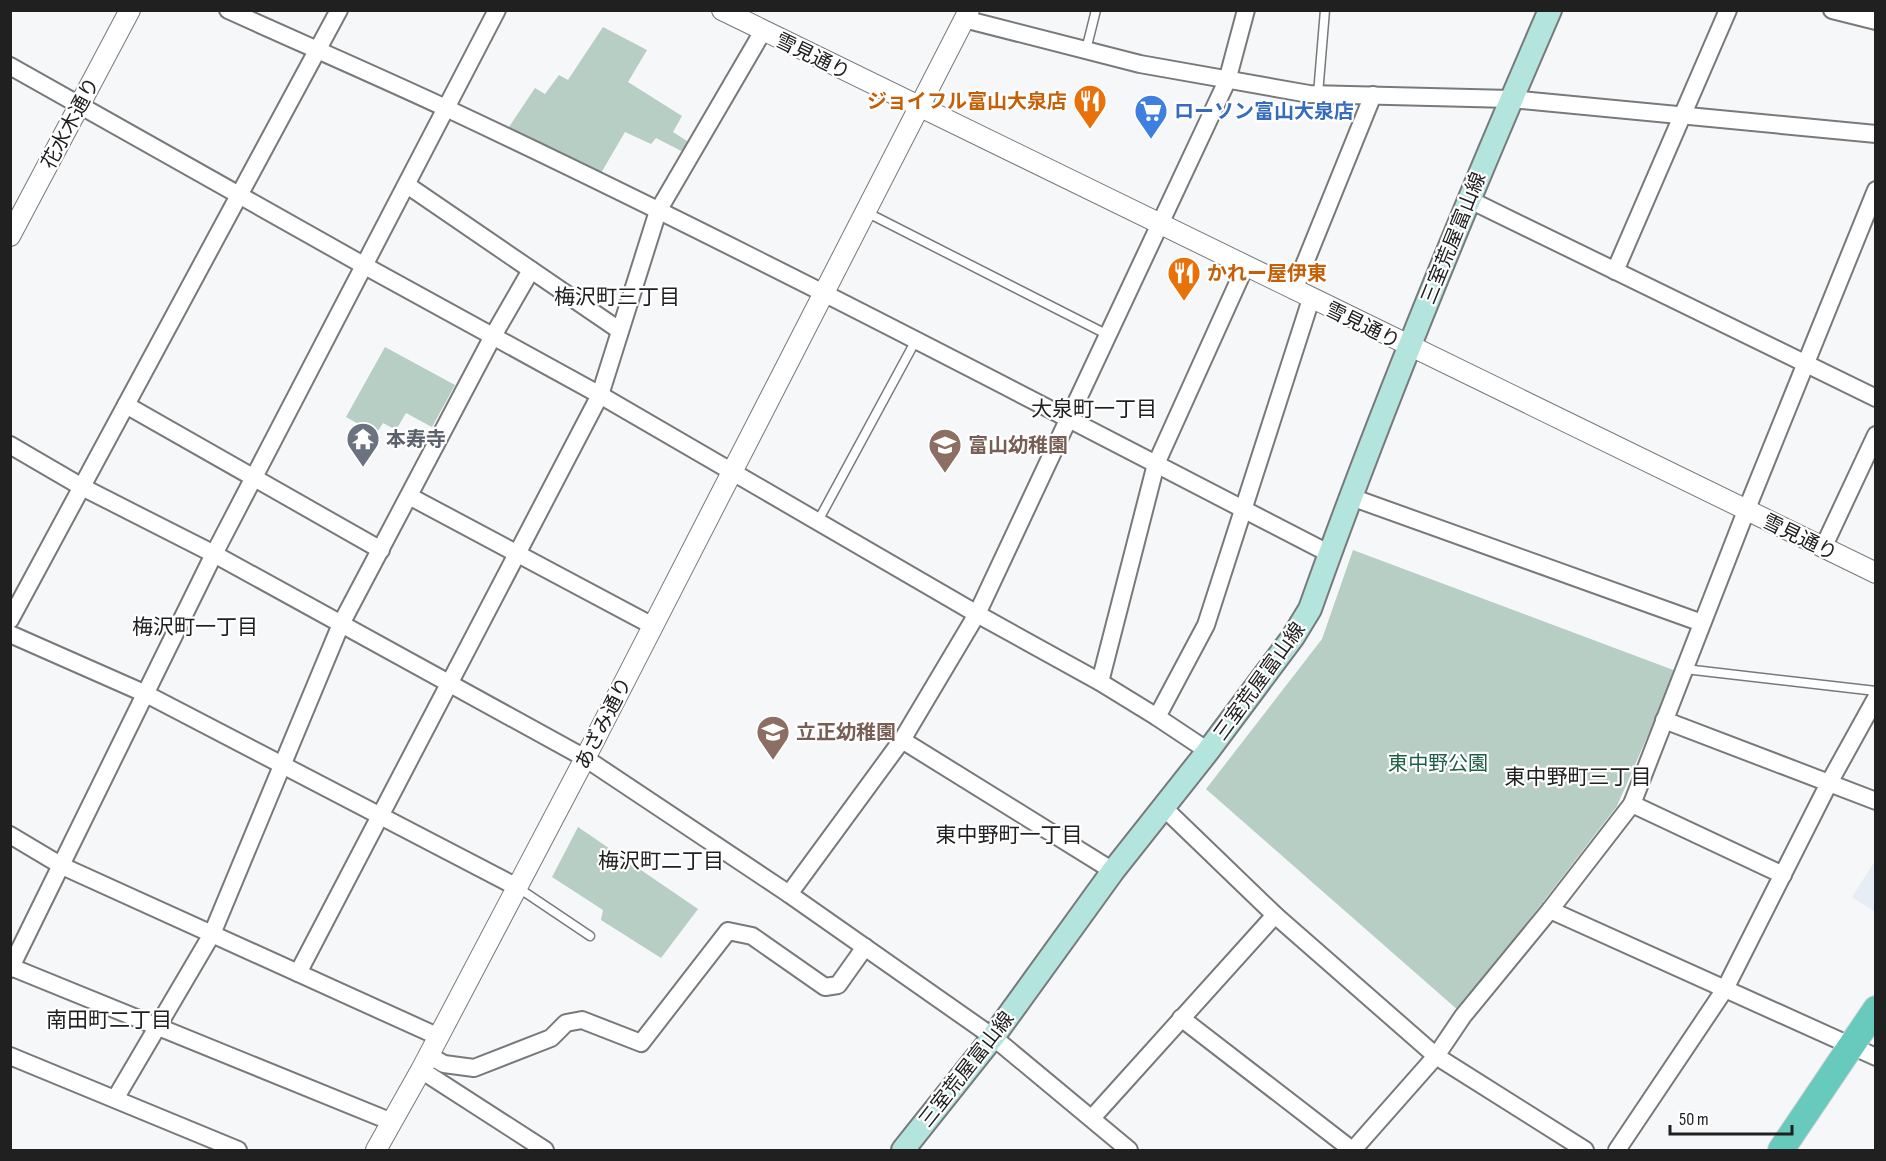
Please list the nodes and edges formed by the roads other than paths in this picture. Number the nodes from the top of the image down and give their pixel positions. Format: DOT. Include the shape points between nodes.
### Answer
graph roads {
  1 [pos="130,10"];
  2 [pos="228,10"];
  3 [pos="339,10"];
  4 [pos="497,10"];
  5 [pos="723,10"];
  6 [pos="1096,10"];
  7 [pos="1246,10"];
  8 [pos="1325,10"];
  9 [pos="1550,10"];
  10 [pos="1728,10"];
  11 [pos="1834,11"];
  12 [pos="967,15"];
  13 [pos="1875,21"];
  14 [pos="763,31"];
  15 [pos="318,50"];
  16 [pos="1086,50"];
  17 [pos="10,66"];
  18 [pos="1227,81"];
  19 [pos="1318,94"];
  20 [pos="1373,95"];
  21 [pos="1511,99"];
  22 [pos="79,104"];
  23 [pos="918,107"];
  24 [pos="447,108"];
  25 [pos="1683,114"];
  26 [pos="1875,134"];
  27 [pos="407,185"];
  28 [pos="1875,190"];
  29 [pos="239,195"];
  30 [pos="1468,199"];
  31 [pos="658,211"];
  32 [pos="866,212"];
  33 [pos="1160,224"];
  34 [pos="10,236"];
  35 [pos="365,266"];
  36 [pos="1245,267"];
  37 [pos="531,270"];
  38 [pos="1615,271"];
  39 [pos="823,292"];
  40 [pos="1302,294"];
  41 [pos="619,330"];
  42 [pos="1108,335"];
  43 [pos="493,336"];
  44 [pos="916,340"];
  45 [pos="1408,346"];
  46 [pos="1805,364"];
  47 [pos="600,395"];
  48 [pos="1875,398"];
  49 [pos="126,405"];
  50 [pos="1069,419"];
  51 [pos="1875,435"];
  52 [pos="10,445"];
  53 [pos="1156,464"];
  54 [pos="733,471"];
  55 [pos="254,478"];
  56 [pos="82,487"];
  57 [pos="409,496"];
  58 [pos="1351,498"];
  59 [pos="1242,508"];
  60 [pos="1746,511"];
  61 [pos="818,521"];
  62 [pos="1823,548"];
  63 [pos="381,550"];
  64 [pos="517,553"];
  65 [pos="214,554"];
  66 [pos="1330,554"];
  67 [pos="1875,573"];
  68 [pos="977,614"];
  69 [pos="10,620"];
  70 [pos="1702,623"];
  71 [pos="341,624"];
  72 [pos="653,626"];
  73 [pos="10,634"];
  74 [pos="1684,669"];
  75 [pos="1100,682"];
  76 [pos="450,684"];
  77 [pos="146,694"];
  78 [pos="1875,699"];
  79 [pos="1157,717"];
  80 [pos="1664,720"];
  81 [pos="902,740"];
  82 [pos="1208,751"];
  83 [pos="585,758"];
  84 [pos="283,765"];
  85 [pos="1829,783"];
  86 [pos="1875,801"];
  87 [pos="1632,804"];
  88 [pos="1163,807"];
  89 [pos="381,816"];
  90 [pos="10,835"];
  91 [pos="62,866"];
  92 [pos="1113,871"];
  93 [pos="1783,875"];
  94 [pos="517,887"];
  95 [pos="789,894"];
  96 [pos="1550,910"];
  97 [pos="1275,915"];
  98 [pos="212,934"];
  99 [pos="590,936"];
  100 [pos="865,947"];
  101 [pos="11,968"];
  102 [pos="298,973"];
  103 [pos="1725,989"];
  104 [pos="1875,1009"];
  105 [pos="1181,1018"];
  106 [pos="157,1027"];
  107 [pos="437,1036"];
  108 [pos="993,1036"];
  109 [pos="1851,1046"];
  110 [pos="10,1056"];
  111 [pos="1436,1056"];
  112 [pos="1875,1057"];
  113 [pos="425,1063"];
  114 [pos="115,1099"];
  115 [pos="1092,1118"];
  116 [pos="392,1122"];
  117 [pos="238,1150"];
  118 [pos="376,1150"];
  119 [pos="545,1150"];
  120 [pos="903,1150"];
  121 [pos="1128,1150"];
  122 [pos="1352,1150"];
  123 [pos="1585,1150"];
  124 [pos="1617,1150"];
  125 [pos="1784,1150"];
  1 -- 22 [label="street, 花水木通り"];
  2 -- 15 [label="street"];
  3 -- 15 [label="street"];
  4 -- 24 [label="street"];
  5 -- 14 [label="street, 雪見通り"];
  6 -- 16 [label="lane"];
  7 -- 18 [label="street"];
  8 -- 19 [label="lane"];
  9 -- 21 [label="main road, 三室荒屋富山線"];
  10 -- 25 [label="street"];
  11 -- 13 [label="street"];
  12 -- 16 [label="street"];
  12 -- 23 [label="street, あざみ通り"];
  14 -- 23 [label="street, 雪見通り"];
  14 -- 31 [label="street"];
  15 -- 24 [label="street"];
  15 -- 29 [label="street"];
  16 -- 18 [label="street"];
  17 -- 22 [label="street"];
  18 -- 19 [label="street"];
  18 -- 33 [label="street"];
  19 -- 20 [label="street"];
  20 -- 21 [label="street"];
  20 -- 40 [label="street"];
  21 -- 25 [label="street"];
  21 -- 30 [label="main road, 三室荒屋富山線"];
  22 -- 29 [label="street"];
  22 -- 34 [label="street, 花水木通り"];
  23 -- 32 [label="street, あざみ通り"];
  23 -- 33 [label="street, 雪見通り"];
  24 -- 27 [label="street"];
  24 -- 31 [label="street"];
  25 -- 26 [label="street"];
  25 -- 38 [label="street"];
  27 -- 35 [label="street"];
  27 -- 37 [label="street"];
  28 -- 46 [label="street"];
  29 -- 35 [label="street"];
  29 -- 49 [label="street"];
  30 -- 38 [label="street"];
  30 -- 45 [label="main road, 三室荒屋富山線"];
  31 -- 39 [label="street"];
  31 -- 41 [label="street"];
  32 -- 39 [label="street, あざみ通り"];
  32 -- 42 [label="lane"];
  33 -- 36 [label="street, 雪見通り"];
  33 -- 42 [label="street"];
  35 -- 43 [label="street"];
  35 -- 55 [label="street"];
  36 -- 40 [label="street, 雪見通り"];
  36 -- 53 [label="street"];
  37 -- 41 [label="street"];
  37 -- 43 [label="street"];
  38 -- 46 [label="street"];
  39 -- 44 [label="street"];
  39 -- 54 [label="street, あざみ通り"];
  40 -- 45 [label="street, 雪見通り"];
  40 -- 59 [label="street"];
  41 -- 47 [label="street"];
  42 -- 50 [label="street"];
  43 -- 47 [label="street"];
  43 -- 57 [label="street"];
  44 -- 50 [label="street"];
  44 -- 61 [label="lane"];
  45 -- 58 [label="main road, 三室荒屋富山線"];
  45 -- 60 [label="street, 雪見通り"];
  46 -- 48 [label="street"];
  46 -- 60 [label="street"];
  47 -- 54 [label="street"];
  47 -- 64 [label="street"];
  49 -- 55 [label="street"];
  49 -- 56 [label="street"];
  50 -- 53 [label="street"];
  50 -- 68 [label="street"];
  51 -- 62 [label="street"];
  52 -- 56 [label="street"];
  53 -- 59 [label="street"];
  53 -- 75 [label="street"];
  54 -- 61 [label="street"];
  54 -- 72 [label="street, あざみ通り"];
  55 -- 63 [label="street"];
  55 -- 65 [label="street"];
  56 -- 65 [label="street"];
  56 -- 69 [label="street"];
  57 -- 63 [label="street"];
  57 -- 64 [label="street"];
  58 -- 66 [label="main road, 三室荒屋富山線"];
  58 -- 70 [label="street"];
  59 -- 66 [label="street"];
  59 -- 79 [label="street" via="1206,625"];
  60 -- 62 [label="street, 雪見通り"];
  60 -- 70 [label="street"];
  61 -- 68 [label="street"];
  62 -- 67 [label="street, 雪見通り"];
  63 -- 71 [label="street"];
  64 -- 72 [label="street"];
  64 -- 76 [label="street"];
  65 -- 71 [label="street"];
  65 -- 77 [label="street"];
  66 -- 82 [label="main road, 三室荒屋富山線" via="1310,609 1293,637"];
  68 -- 75 [label="street"];
  68 -- 81 [label="street"];
  70 -- 74 [label="street"];
  71 -- 76 [label="street"];
  71 -- 84 [label="street"];
  72 -- 83 [label="street, あざみ通り"];
  73 -- 77 [label="street"];
  74 -- 78 [label="lane"];
  74 -- 80 [label="street"];
  75 -- 79 [label="street"];
  76 -- 83 [label="street"];
  76 -- 89 [label="street"];
  77 -- 84 [label="street"];
  77 -- 91 [label="street"];
  78 -- 85 [label="street"];
  79 -- 82 [label="street"];
  80 -- 85 [label="street"];
  80 -- 87 [label="street"];
  81 -- 92 [label="street"];
  81 -- 95 [label="street"];
  82 -- 88 [label="main road, 三室荒屋富山線"];
  83 -- 94 [label="street, あざみ通り"];
  83 -- 95 [label="street"];
  84 -- 89 [label="street"];
  84 -- 98 [label="street"];
  85 -- 86 [label="street"];
  85 -- 93 [label="street"];
  87 -- 93 [label="street"];
  87 -- 96 [label="street"];
  88 -- 92 [label="main road, 三室荒屋富山線"];
  88 -- 97 [label="street"];
  89 -- 94 [label="street"];
  89 -- 102 [label="street"];
  90 -- 91 [label="street"];
  91 -- 98 [label="street"];
  91 -- 101 [label="street"];
  92 -- 108 [label="main road, 三室荒屋富山線"];
  93 -- 103 [label="street"];
  94 -- 99 [label="lane"];
  94 -- 107 [label="street, あざみ通り"];
  95 -- 100 [label="street"];
  96 -- 103 [label="street"];
  96 -- 111 [label="street" via="1463,1016"];
  97 -- 105 [label="street"];
  97 -- 111 [label="street"];
  98 -- 102 [label="street"];
  98 -- 106 [label="street"];
  100 -- 108 [label="street"];
  100 -- 113 [label="street" via="838,985 825,987 752,936 728,931 641,1043 582,1020 566,1023 550,1038 474,1068"];
  101 -- 106 [label="street"];
  102 -- 107 [label="street"];
  103 -- 109 [label="street"];
  103 -- 124 [label="street"];
  104 -- 109 [label="main road"];
  105 -- 115 [label="street"];
  105 -- 122 [label="street"];
  106 -- 114 [label="street"];
  106 -- 116 [label="street"];
  107 -- 113 [label="street, あざみ通り"];
  108 -- 115 [label="street"];
  108 -- 120 [label="main road, 三室荒屋富山線"];
  109 -- 112 [label="street"];
  109 -- 125 [label="main road"];
  110 -- 114 [label="street"];
  111 -- 122 [label="street"];
  111 -- 123 [label="street"];
  113 -- 116 [label="street, あざみ通り"];
  113 -- 119 [label="street"];
  114 -- 117 [label="street"];
  115 -- 121 [label="street"];
  116 -- 118 [label="street, あざみ通り"];
}
